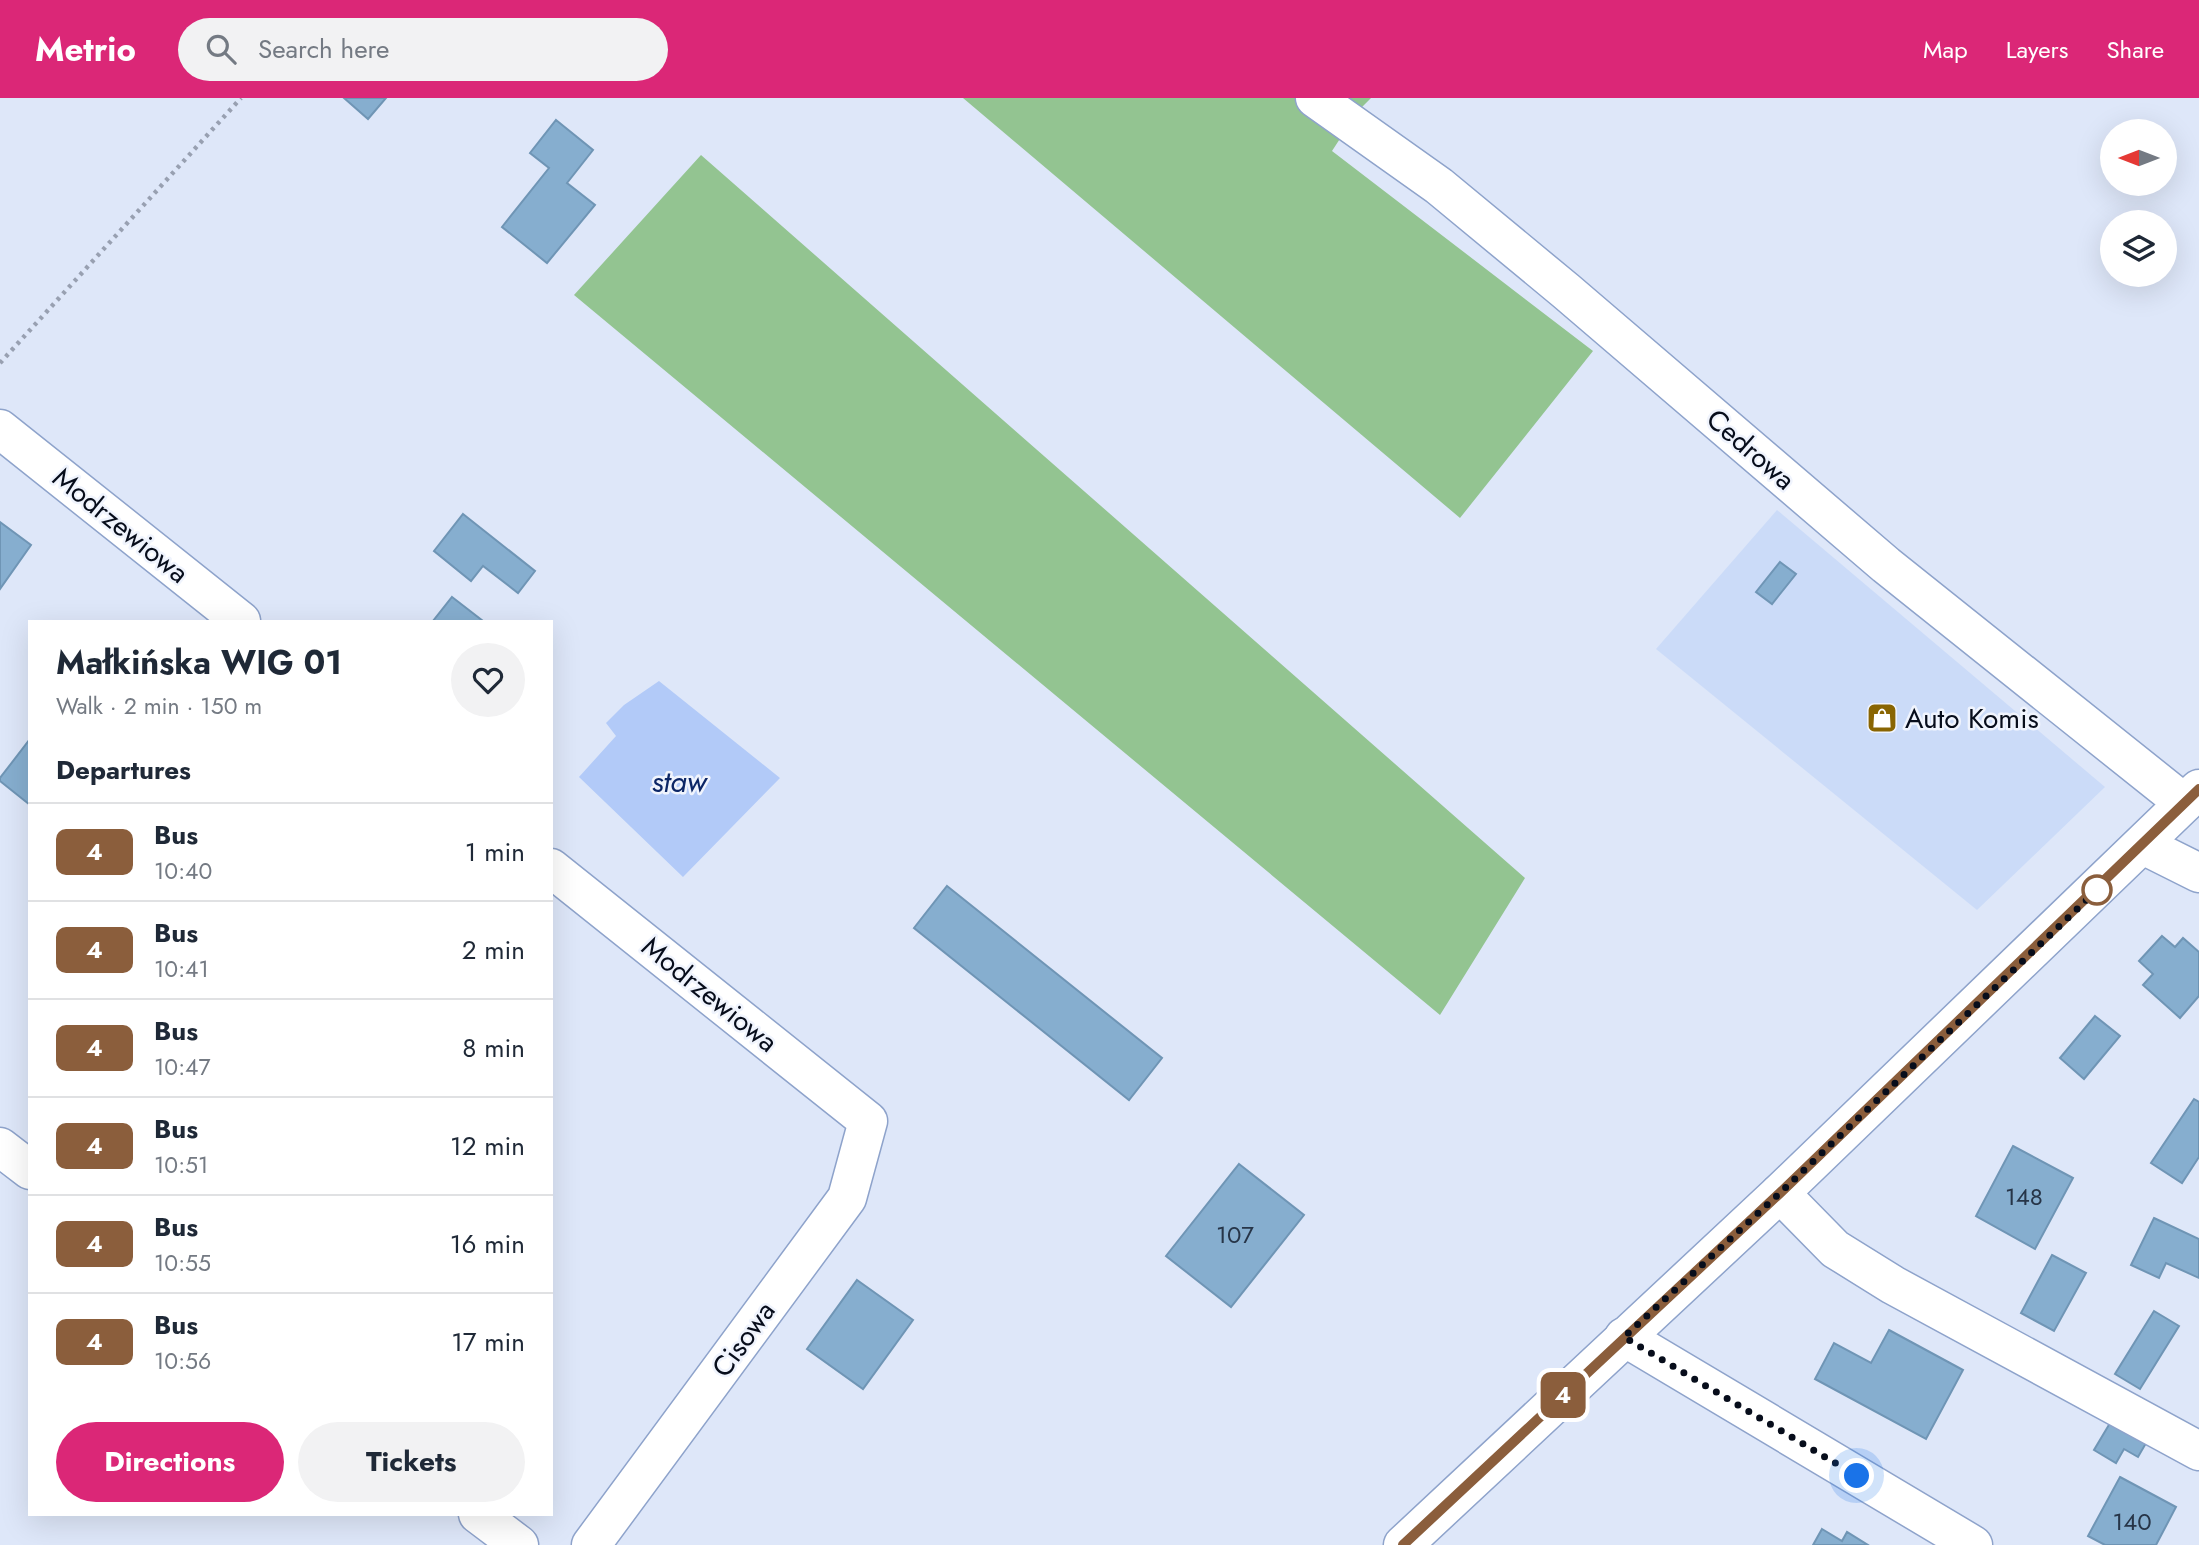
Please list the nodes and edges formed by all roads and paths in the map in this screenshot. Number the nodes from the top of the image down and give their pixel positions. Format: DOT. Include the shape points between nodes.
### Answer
graph roads {
  1 [pos="241,98"];
  2 [pos="1315,98"];
  3 [pos="0,363"];
  4 [pos="0,429"];
  5 [pos="241,620"];
  6 [pos="2192,796"];
  7 [pos="2143,845"];
  8 [pos="553,870"];
  9 [pos="2199,873"];
  10 [pos="868,1121"];
  11 [pos="0,1147"];
  12 [pos="28,1168"];
  13 [pos="1780,1193"];
  14 [pos="1624,1337"];
  15 [pos="2199,1451"];
  16 [pos="481,1516"];
  17 [pos="519,1545"];
  18 [pos="591,1545"];
  19 [pos="1403,1545"];
  20 [pos="1973,1545"];
  1 -- 3 [label="path"];
  2 -- 6 [label="street, Cedrowa" via="1439,186 1886,565"];
  4 -- 5 [label="street, Modrzewiowa"];
  6 -- 7 [label="street"];
  7 -- 9 [label="street"];
  7 -- 13 [label="street"];
  8 -- 10 [label="street, Modrzewiowa"];
  10 -- 18 [label="street, Cisowa" via="847,1198"];
  11 -- 12 [label="street"];
  13 -- 14 [label="street"];
  13 -- 15 [label="street" via="1835,1249 1894,1286"];
  14 -- 19 [label="street"];
  14 -- 20 [label="street"];
  16 -- 17 [label="street"];
}
